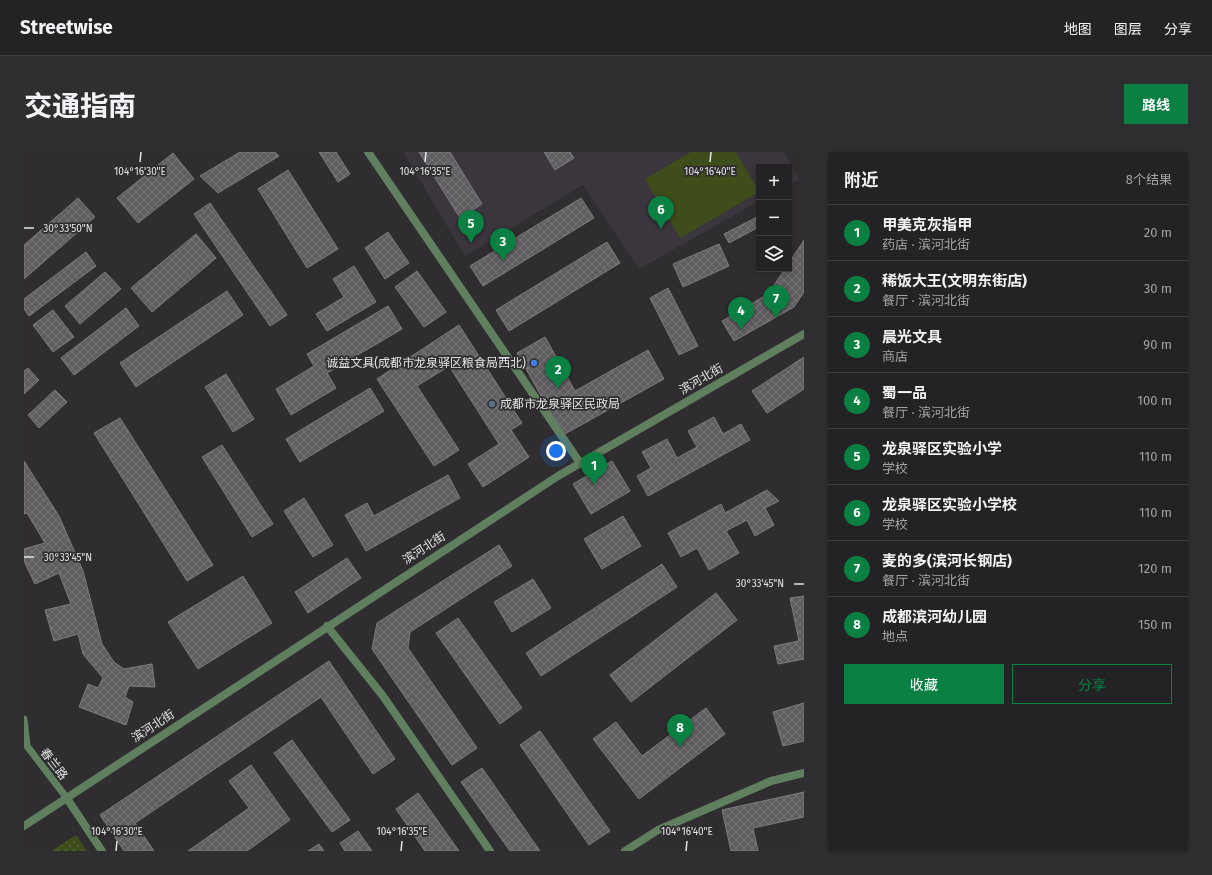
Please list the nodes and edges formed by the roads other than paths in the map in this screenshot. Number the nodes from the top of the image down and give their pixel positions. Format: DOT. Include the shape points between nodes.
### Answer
graph roads {
  1 [pos="368,152"];
  2 [pos="804,334"];
  3 [pos="580,463"];
  4 [pos="327,626"];
  5 [pos="24,719"];
  6 [pos="804,773"];
  7 [pos="66,797"];
  8 [pos="24,826"];
  9 [pos="102,851"];
  10 [pos="490,851"];
  11 [pos="625,851"];
  1 -- 3 [label="street"];
  2 -- 3 [label="street, 滨河北街"];
  3 -- 4 [label="street, 滨河北街"];
  4 -- 7 [label="street, 滨河北街"];
  4 -- 10 [label="street" via="383,696"];
  5 -- 7 [label="lane, 春兰路" via="27,746"];
  6 -- 11 [label="street" via="771,781 658,830"];
  7 -- 8 [label="street, 滨河北街"];
  7 -- 9 [label="street"];
}
